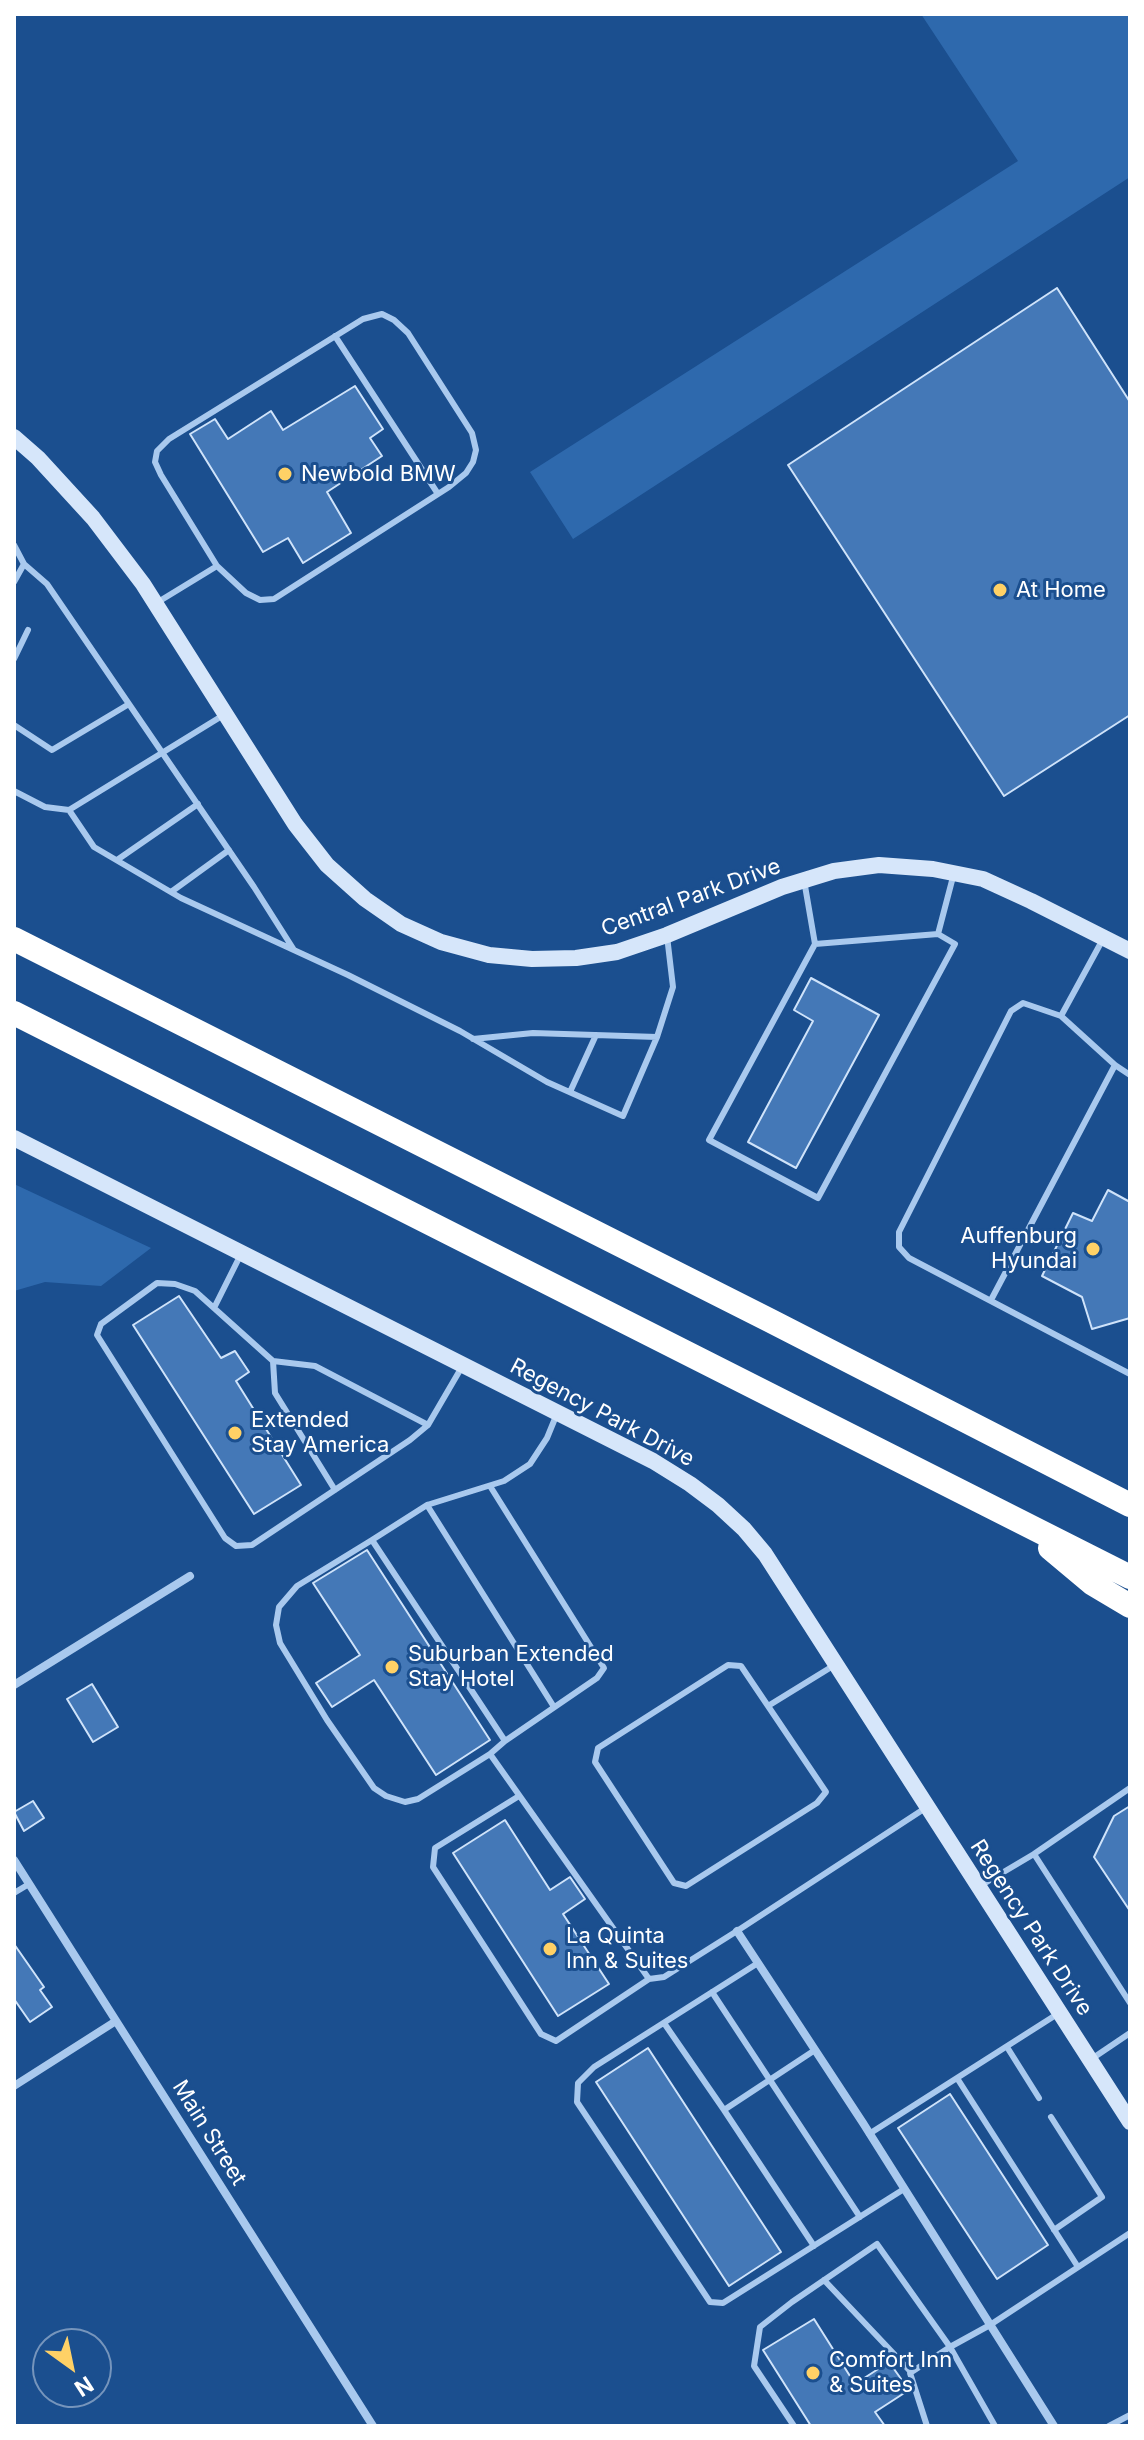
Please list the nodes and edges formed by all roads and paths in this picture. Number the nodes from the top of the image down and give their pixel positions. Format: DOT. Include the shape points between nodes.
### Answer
graph roads {
  1 [pos="335,336"];
  2 [pos="14,437"];
  3 [pos="438,494"];
  4 [pos="14,545"];
  5 [pos="24,564"];
  6 [pos="217,566"];
  7 [pos="14,582"];
  8 [pos="155,604"];
  9 [pos="28,630"];
  10 [pos="14,659"];
  11 [pos="129,704"];
  12 [pos="225,714"];
  13 [pos="14,725"];
  14 [pos="163,752"];
  15 [pos="14,791"];
  16 [pos="198,804"];
  17 [pos="69,810"];
  18 [pos="229,850"];
  19 [pos="117,860"];
  20 [pos="954,873"];
  21 [pos="804,880"];
  22 [pos="171,892"];
  23 [pos="938,934"];
  24 [pos="667,935"];
  25 [pos="1104,937"];
  26 [pos="14,939"];
  27 [pos="815,944"];
  28 [pos="295,951"];
  29 [pos="1130,951"];
  30 [pos="14,1013"];
  31 [pos="1061,1016"];
  32 [pos="596,1035"];
  33 [pos="657,1037"];
  34 [pos="473,1039"];
  35 [pos="1115,1065"];
  36 [pos="1130,1075"];
  37 [pos="570,1092"];
  38 [pos="14,1138"];
  39 [pos="242,1253"];
  40 [pos="991,1300"];
  41 [pos="214,1308"];
  42 [pos="273,1361"];
  43 [pos="463,1365"];
  44 [pos="1130,1374"];
  45 [pos="557,1413"];
  46 [pos="428,1425"];
  47 [pos="490,1486"];
  48 [pos="335,1490"];
  49 [pos="427,1505"];
  50 [pos="1130,1505"];
  51 [pos="1018,1521"];
  52 [pos="372,1540"];
  53 [pos="190,1576"];
  54 [pos="1130,1577"];
  55 [pos="1130,1606"];
  56 [pos="836,1664"];
  57 [pos="14,1685"];
  58 [pos="768,1706"];
  59 [pos="554,1707"];
  60 [pos="505,1741"];
  61 [pos="490,1754"];
  62 [pos="1130,1788"];
  63 [pos="519,1796"];
  64 [pos="927,1807"];
  65 [pos="1034,1854"];
  66 [pos="14,1860"];
  67 [pos="29,1884"];
  68 [pos="979,1887"];
  69 [pos="14,1893"];
  70 [pos="737,1931"];
  71 [pos="758,1963"];
  72 [pos="649,1979"];
  73 [pos="712,1992"];
  74 [pos="1130,2003"];
  75 [pos="1060,2013"];
  76 [pos="116,2021"];
  77 [pos="664,2023"];
  78 [pos="1130,2033"];
  79 [pos="1007,2047"];
  80 [pos="815,2050"];
  81 [pos="1090,2060"];
  82 [pos="957,2078"];
  83 [pos="770,2080"];
  84 [pos="14,2086"];
  85 [pos="1039,2098"];
  86 [pos="724,2110"];
  87 [pos="1051,2117"];
  88 [pos="1130,2122"];
  89 [pos="869,2134"];
  90 [pos="904,2189"];
  91 [pos="860,2217"];
  92 [pos="1054,2230"];
  93 [pos="1130,2233"];
  94 [pos="814,2246"];
  95 [pos="1078,2267"];
  96 [pos="824,2280"];
  97 [pos="990,2325"];
  98 [pos="950,2347"];
  99 [pos="911,2372"];
  100 [pos="1130,2415"];
  101 [pos="373,2426"];
  102 [pos="794,2426"];
  103 [pos="927,2426"];
  104 [pos="995,2426"];
  105 [pos="1054,2426"];
  106 [pos="1109,2426"];
  1 -- 3 [label="lane"];
  1 -- 3 [label="lane" via="382,314 408,333 472,433 476,450 466,473"];
  1 -- 6 [label="lane" via="157,451 161,475"];
  2 -- 8 [label="street, Central Park Drive" via="93,518"];
  3 -- 6 [label="lane" via="274,599 246,593"];
  4 -- 5 [label="lane"];
  5 -- 7 [label="lane"];
  5 -- 11 [label="lane" via="47,584"];
  6 -- 8 [label="lane"];
  8 -- 12 [label="street, Central Park Drive"];
  9 -- 10 [label="lane"];
  11 -- 13 [label="lane" via="52,750"];
  11 -- 14 [label="lane"];
  12 -- 14 [label="lane"];
  12 -- 24 [label="street, Central Park Drive" via="327,865 401,924 489,955 532,959 617,952"];
  14 -- 16 [label="lane"];
  14 -- 17 [label="lane"];
  15 -- 17 [label="lane" via="45,807"];
  16 -- 18 [label="lane"];
  16 -- 19 [label="lane"];
  17 -- 19 [label="lane" via="94,847"];
  18 -- 22 [label="lane"];
  18 -- 28 [label="lane"];
  19 -- 22 [label="lane"];
  20 -- 21 [label="street, Central Park Drive" via="879,865"];
  20 -- 23 [label="lane"];
  20 -- 25 [label="street, Central Park Drive" via="983,879"];
  21 -- 24 [label="street, Central Park Drive"];
  21 -- 27 [label="lane"];
  22 -- 28 [label="lane"];
  23 -- 27 [label="lane"];
  23 -- 27 [label="lane" via="955,944 818,1198 709,1140"];
  24 -- 33 [label="lane" via="673,987"];
  25 -- 29 [label="street, Central Park Drive"];
  25 -- 31 [label="lane"];
  26 -- 50 [label="highway"];
  28 -- 34 [label="lane"];
  30 -- 51 [label="highway"];
  31 -- 35 [label="lane"];
  31 -- 40 [label="lane" via="1023,1003 1011,1011 899,1232 899,1247 909,1258"];
  32 -- 33 [label="lane"];
  32 -- 34 [label="lane" via="533,1033"];
  32 -- 37 [label="lane"];
  33 -- 37 [label="lane" via="623,1116"];
  34 -- 37 [label="lane"];
  35 -- 36 [label="lane"];
  35 -- 40 [label="lane"];
  38 -- 39 [label="street, Regency Park Drive"];
  39 -- 41 [label="lane"];
  39 -- 43 [label="street, Regency Park Drive"];
  40 -- 44 [label="lane"];
  41 -- 42 [label="lane"];
  41 -- 48 [label="lane" via="195,1291 157,1283 101,1324 97,1335 225,1538 236,1546 252,1545"];
  42 -- 46 [label="lane" via="315,1366"];
  42 -- 48 [label="lane" via="275,1393"];
  43 -- 45 [label="street, Regency Park Drive"];
  43 -- 46 [label="lane"];
  45 -- 47 [label="lane" via="530,1464"];
  45 -- 56 [label="street, Regency Park Drive" via="653,1461 727,1513 765,1554"];
  46 -- 48 [label="lane"];
  47 -- 49 [label="lane"];
  47 -- 59 [label="lane" via="604,1668"];
  49 -- 52 [label="lane"];
  49 -- 59 [label="lane"];
  51 -- 54 [label="highway"];
  51 -- 55 [label="highway" via="1093,1584"];
  52 -- 60 [label="lane"];
  52 -- 61 [label="lane" via="297,1586 279,1607 280,1643 374,1788 386,1796 405,1802 418,1799"];
  53 -- 57 [label="street"];
  56 -- 58 [label="lane"];
  56 -- 64 [label="street, Regency Park Drive"];
  58 -- 58 [label="lane" via="826,1792 817,1803 686,1886 674,1883 595,1762 598,1748 728,1665 741,1666"];
  59 -- 60 [label="lane"];
  60 -- 61 [label="lane"];
  61 -- 63 [label="lane"];
  62 -- 65 [label="lane"];
  63 -- 72 [label="lane"];
  63 -- 72 [label="lane" via="435,1848 433,1867 541,2034 556,2041"];
  64 -- 68 [label="street, Regency Park Drive"];
  64 -- 70 [label="lane"];
  65 -- 68 [label="lane"];
  65 -- 74 [label="lane"];
  66 -- 67 [label="street, Main Street"];
  67 -- 69 [label="lane"];
  67 -- 76 [label="street, Main Street"];
  68 -- 75 [label="street, Regency Park Drive"];
  70 -- 71 [label="street"];
  70 -- 72 [label="lane" via="664,1977"];
  71 -- 73 [label="lane"];
  71 -- 80 [label="street"];
  73 -- 77 [label="lane"];
  73 -- 83 [label="lane"];
  75 -- 79 [label="lane"];
  75 -- 81 [label="street, Regency Park Drive"];
  76 -- 84 [label="street"];
  76 -- 101 [label="street, Main Street"];
  77 -- 86 [label="lane"];
  77 -- 94 [label="lane" via="594,2067 578,2083 577,2102 710,2302 723,2303"];
  78 -- 81 [label="lane"];
  79 -- 82 [label="lane"];
  79 -- 85 [label="lane"];
  80 -- 83 [label="lane"];
  80 -- 89 [label="street"];
  81 -- 88 [label="street, Regency Park Drive"];
  82 -- 89 [label="lane"];
  82 -- 92 [label="lane"];
  83 -- 86 [label="lane"];
  83 -- 91 [label="lane"];
  86 -- 94 [label="lane"];
  87 -- 92 [label="lane" via="1102,2197"];
  89 -- 90 [label="street"];
  90 -- 91 [label="lane"];
  90 -- 97 [label="street"];
  91 -- 94 [label="lane"];
  92 -- 95 [label="lane"];
  93 -- 95 [label="lane"];
  95 -- 97 [label="lane"];
  96 -- 98 [label="lane" via="877,2244"];
  96 -- 99 [label="lane"];
  96 -- 102 [label="lane" via="760,2327 754,2366"];
  97 -- 98 [label="lane"];
  97 -- 105 [label="street"];
  98 -- 99 [label="lane"];
  98 -- 104 [label="lane"];
  99 -- 103 [label="lane"];
  100 -- 106 [label="lane"];
}
